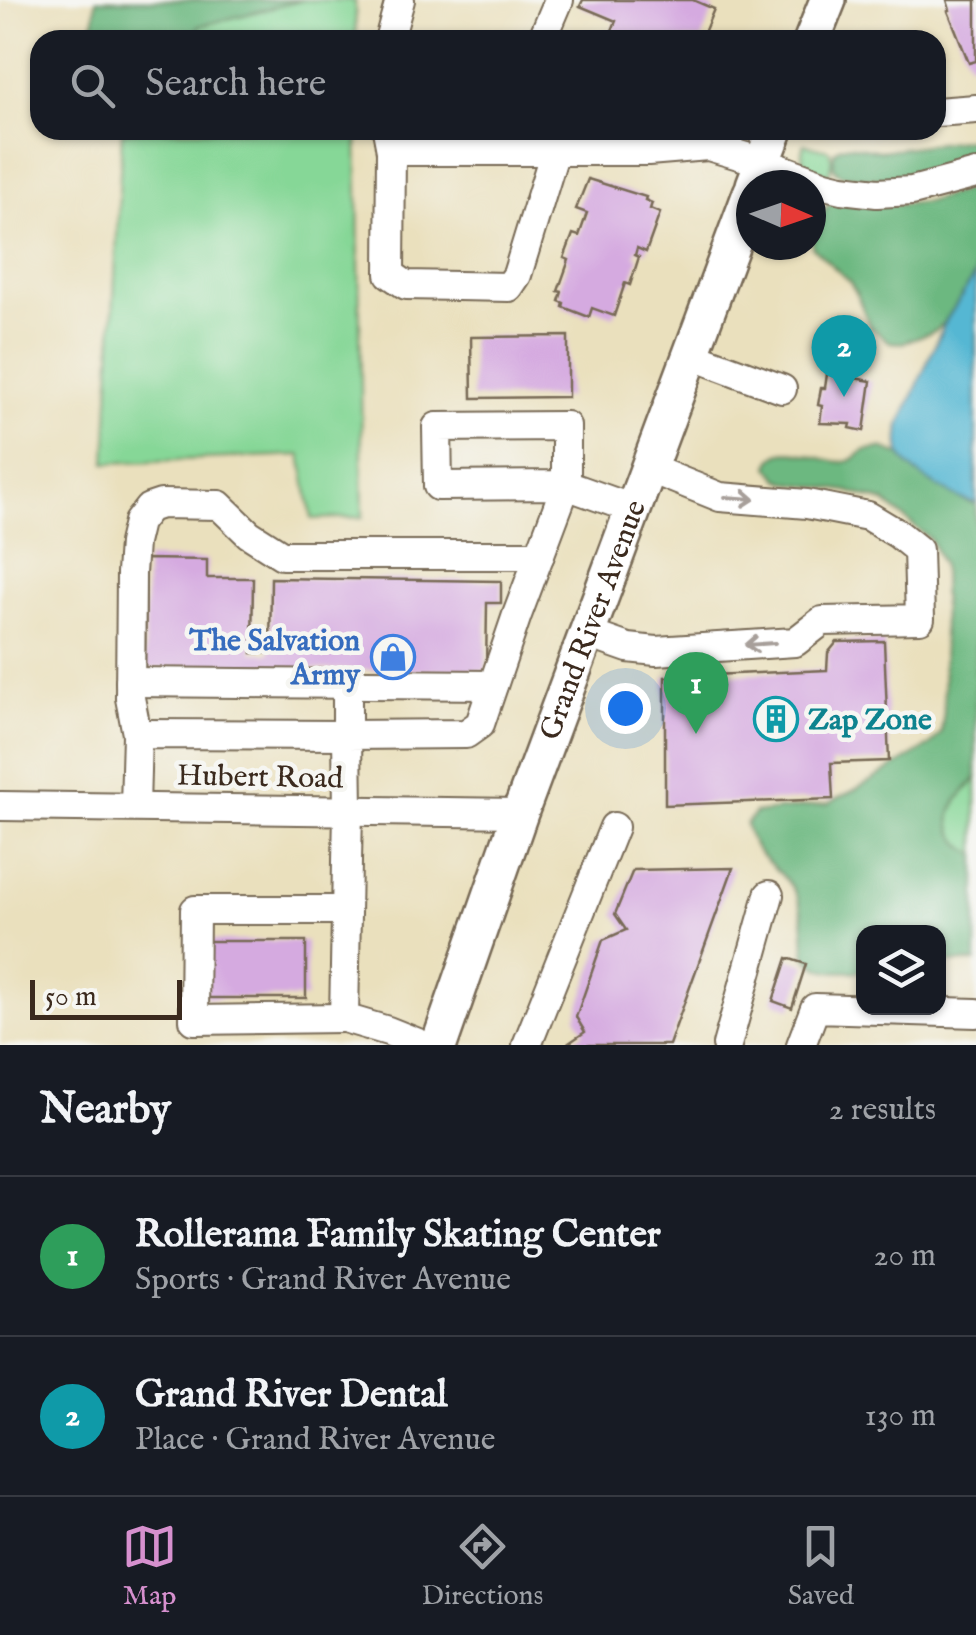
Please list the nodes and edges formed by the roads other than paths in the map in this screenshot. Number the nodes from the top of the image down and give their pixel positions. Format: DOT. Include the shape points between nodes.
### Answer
graph roads {
  1 [pos="400,0"];
  2 [pos="560,0"];
  3 [pos="828,0"];
  4 [pos="392,30"];
  5 [pos="546,30"];
  6 [pos="816,30"];
  7 [pos="976,109"];
  8 [pos="946,111"];
  9 [pos="518,140"];
  10 [pos="389,141"];
  11 [pos="555,151"];
  12 [pos="761,168"];
  13 [pos="976,174"];
  14 [pos="690,355"];
  15 [pos="782,389"];
  16 [pos="648,468"];
  17 [pos="566,485"];
  18 [pos="633,509"];
  19 [pos="540,555"];
  20 [pos="588,634"];
  21 [pos="130,682"];
  22 [pos="347,683"];
  23 [pos="493,685"];
  24 [pos="137,734"];
  25 [pos="347,735"];
  26 [pos="0,806"];
  27 [pos="135,807"];
  28 [pos="348,810"];
  29 [pos="520,813"];
  30 [pos="614,827"];
  31 [pos="769,895"];
  32 [pos="346,910"];
  33 [pos="976,1013"];
  34 [pos="344,1018"];
  35 [pos="423,1045"];
  36 [pos="439,1045"];
  37 [pos="527,1045"];
  38 [pos="727,1045"];
  39 [pos="801,1045"];
  1 -- 4 [label="street"];
  2 -- 5 [label="street"];
  3 -- 6 [label="main road"];
  7 -- 8 [label="street"];
  9 -- 10 [label="street"];
  9 -- 11 [label="street"];
  10 -- 11 [label="street" via="390,274 406,285 509,288"];
  11 -- 12 [label="street" via="708,146"];
  12 -- 13 [label="street" via="877,194"];
  12 -- 14 [label="main road, Grand River Avenue"];
  14 -- 15 [label="street"];
  14 -- 16 [label="main road, Grand River Avenue"];
  16 -- 18 [label="main road, Grand River Avenue"];
  16 -- 20 [label="street, one-way" via="720,496 868,516 918,550 920,619 822,621 795,642 656,651"];
  17 -- 17 [label="street" via="438,486 438,427 566,426"];
  17 -- 18 [label="street"];
  17 -- 19 [label="street"];
  18 -- 20 [label="main road, Grand River Avenue"];
  19 -- 21 [label="street" via="282,555 219,504 149,508 134,542"];
  19 -- 23 [label="street"];
  20 -- 29 [label="main road, Grand River Avenue"];
  21 -- 22 [label="street"];
  21 -- 24 [label="street"];
  22 -- 23 [label="street"];
  22 -- 25 [label="street"];
  23 -- 25 [label="street" via="480,724 466,734"];
  24 -- 25 [label="street"];
  24 -- 27 [label="street"];
  25 -- 28 [label="street"];
  26 -- 27 [label="street, Hubert Road"];
  27 -- 28 [label="street, Hubert Road"];
  28 -- 29 [label="street, Hubert Road"];
  28 -- 32 [label="street"];
  29 -- 36 [label="main road, Grand River Avenue"];
  30 -- 37 [label="street"];
  31 -- 38 [label="street"];
  32 -- 34 [label="street"];
  32 -- 34 [label="street" via="194,910 194,1020"];
  33 -- 39 [label="street" via="815,1008"];
  34 -- 35 [label="street"];
}
